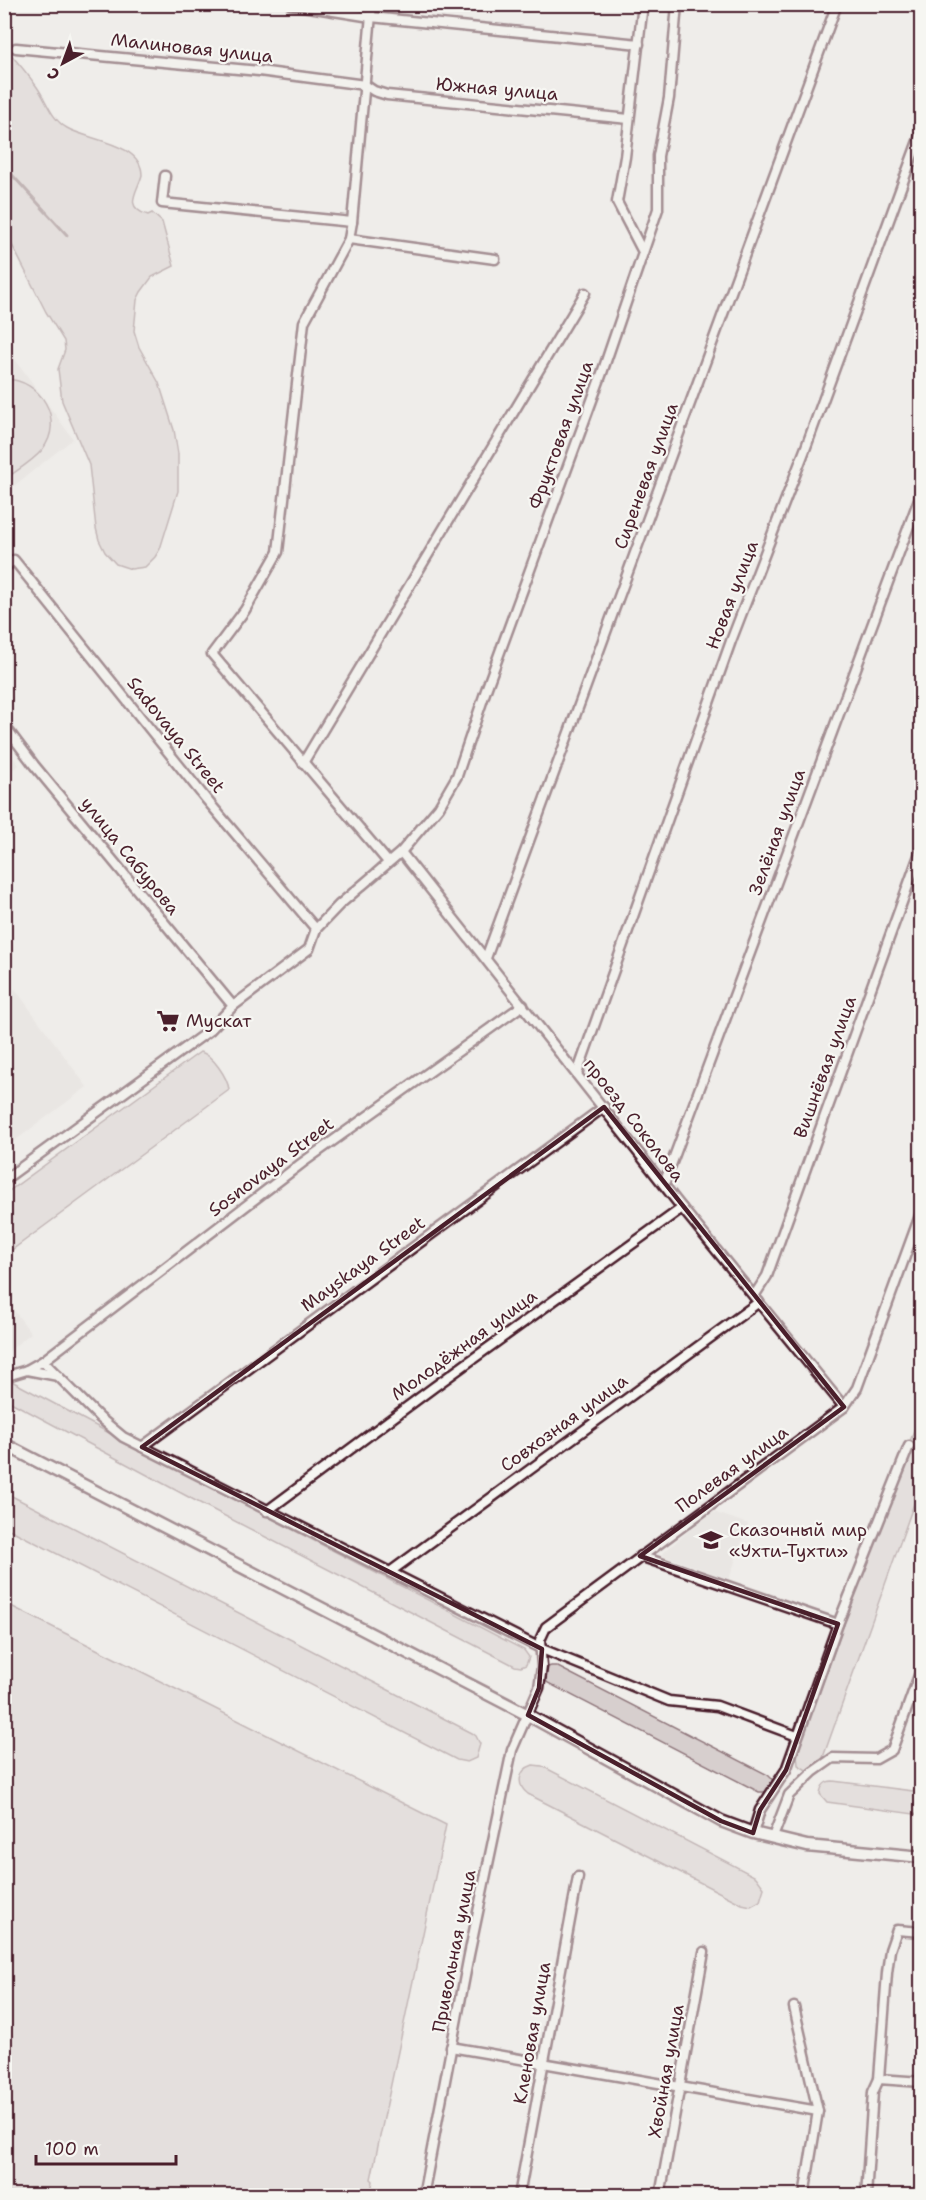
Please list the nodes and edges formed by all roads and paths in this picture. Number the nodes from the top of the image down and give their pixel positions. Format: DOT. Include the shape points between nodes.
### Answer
graph roads {
  1 [pos="290,4"];
  2 [pos="372,4"];
  3 [pos="643,4"];
  4 [pos="677,4"];
  5 [pos="837,4"];
  6 [pos="371,17"];
  7 [pos="639,44"];
  8 [pos="16,48"];
  9 [pos="365,85"];
  10 [pos="629,119"];
  11 [pos="921,130"];
  12 [pos="165,176"];
  13 [pos="352,222"];
  14 [pos="349,239"];
  15 [pos="643,252"];
  16 [pos="495,259"];
  17 [pos="585,293"];
  18 [pos="921,491"];
  19 [pos="4,568"];
  20 [pos="4,725"];
  21 [pos="303,763"];
  22 [pos="921,847"];
  23 [pos="401,852"];
  24 [pos="388,862"];
  25 [pos="315,929"];
  26 [pos="486,958"];
  27 [pos="523,1005"];
  28 [pos="233,1006"];
  29 [pos="577,1074"];
  30 [pos="604,1107"];
  31 [pos="4,1180"];
  32 [pos="664,1184"];
  33 [pos="682,1208"];
  34 [pos="921,1210"];
  35 [pos="756,1299"];
  36 [pos="43,1361"];
  37 [pos="27,1370"];
  38 [pos="58,1376"];
  39 [pos="4,1377"];
  40 [pos="844,1407"];
  41 [pos="4,1444"];
  42 [pos="909,1446"];
  43 [pos="142,1447"];
  44 [pos="267,1511"];
  45 [pos="640,1557"];
  46 [pos="390,1572"];
  47 [pos="838,1624"];
  48 [pos="542,1649"];
  49 [pos="921,1668"];
  50 [pos="528,1716"];
  51 [pos="797,1736"];
  52 [pos="753,1833"];
  53 [pos="773,1837"];
  54 [pos="921,1857"];
  55 [pos="578,1877"];
  56 [pos="921,1932"];
  57 [pos="705,1952"];
  58 [pos="794,2007"];
  59 [pos="451,2047"];
  60 [pos="543,2063"];
  61 [pos="879,2079"];
  62 [pos="921,2082"];
  63 [pos="680,2085"];
  64 [pos="818,2111"];
  65 [pos="423,2196"];
  66 [pos="519,2196"];
  67 [pos="660,2196"];
  68 [pos="804,2196"];
  69 [pos="866,2196"];
  1 -- 6 [label="street"];
  2 -- 6 [label="street"];
  3 -- 7 [label="street"];
  4 -- 15 [label="street, Фруктовая улица" via="669,99 658,156 658,209"];
  5 -- 26 [label="street, Сиреневая улица"];
  6 -- 7 [label="street"];
  6 -- 9 [label="street"];
  7 -- 10 [label="street"];
  8 -- 9 [label="street, Малиновая улица"];
  9 -- 10 [label="street, Южная улица" via="387,95"];
  9 -- 13 [label="street"];
  10 -- 15 [label="street" via="617,202"];
  11 -- 29 [label="street, Новая улица" via="731,641"];
  12 -- 13 [label="street" via="162,203"];
  13 -- 14 [label="street"];
  14 -- 16 [label="street"];
  14 -- 21 [label="street" via="304,322 278,552 245,610 212,654"];
  15 -- 23 [label="street, Фруктовая улица" via="457,776 439,807"];
  17 -- 21 [label="street, Фруктовая улица"];
  18 -- 32 [label="street, Зелёная улица"];
  19 -- 25 [label="street, Sadovaya Street" via="14,560"];
  20 -- 28 [label="street, улица Сабурова"];
  21 -- 24 [label="street"];
  22 -- 35 [label="street, Вишнёвая улица"];
  23 -- 24 [label="street, Фруктовая улица"];
  23 -- 26 [label="street, проезд Соколова"];
  24 -- 25 [label="street, Фруктовая улица"];
  25 -- 28 [label="street, Фруктовая улица" via="309,949"];
  26 -- 27 [label="street, проезд Соколова"];
  27 -- 29 [label="street, проезд Соколова"];
  27 -- 36 [label="street, Sosnovaya Street" via="293,1170"];
  28 -- 31 [label="street, Фруктовая улица" via="210,1030"];
  29 -- 30 [label="street, проезд Соколова"];
  30 -- 32 [label="street, проезд Соколова"];
  30 -- 43 [label="street, Mayskaya Street"];
  32 -- 33 [label="street, проезд Соколова"];
  33 -- 35 [label="street, проезд Соколова"];
  33 -- 44 [label="street, Молодёжная улица"];
  34 -- 40 [label="street" via="858,1388"];
  35 -- 40 [label="street, проезд Соколова"];
  35 -- 46 [label="street, Совхозная улица"];
  36 -- 37 [label="street, Sosnovaya Street"];
  36 -- 38 [label="street"];
  37 -- 38 [label="street"];
  37 -- 39 [label="street, Sosnovaya Street"];
  38 -- 43 [label="street" via="111,1428"];
  40 -- 45 [label="street, Полевая улица"];
  41 -- 50 [label="street"];
  42 -- 47 [label="street"];
  43 -- 44 [label="street"];
  44 -- 46 [label="street"];
  45 -- 47 [label="street"];
  45 -- 48 [label="street, Полевая улица" via="546,1627 540,1640"];
  46 -- 48 [label="street"];
  47 -- 51 [label="street"];
  48 -- 50 [label="street, Привольная улица" via="538,1688"];
  48 -- 51 [label="street" via="669,1701 717,1706"];
  49 -- 53 [label="street" via="892,1750 876,1759 833,1758 813,1772 789,1795"];
  50 -- 52 [label="street" via="721,1821"];
  50 -- 59 [label="street, Привольная улица" via="512,1750"];
  51 -- 52 [label="street" via="786,1770 760,1810"];
  52 -- 53 [label="street"];
  53 -- 54 [label="street" via="807,1846"];
  55 -- 60 [label="street, Кленовая улица"];
  56 -- 61 [label="street" via="897,1930 890,1950"];
  57 -- 63 [label="street, Хвойная улица"];
  58 -- 64 [label="street"];
  59 -- 60 [label="street"];
  59 -- 65 [label="street, Привольная улица"];
  60 -- 63 [label="street"];
  60 -- 66 [label="street, Кленовая улица"];
  61 -- 62 [label="street"];
  61 -- 69 [label="street" via="873,2092"];
  63 -- 64 [label="street"];
  63 -- 67 [label="street, Хвойная улица"];
  64 -- 68 [label="street"];
}
